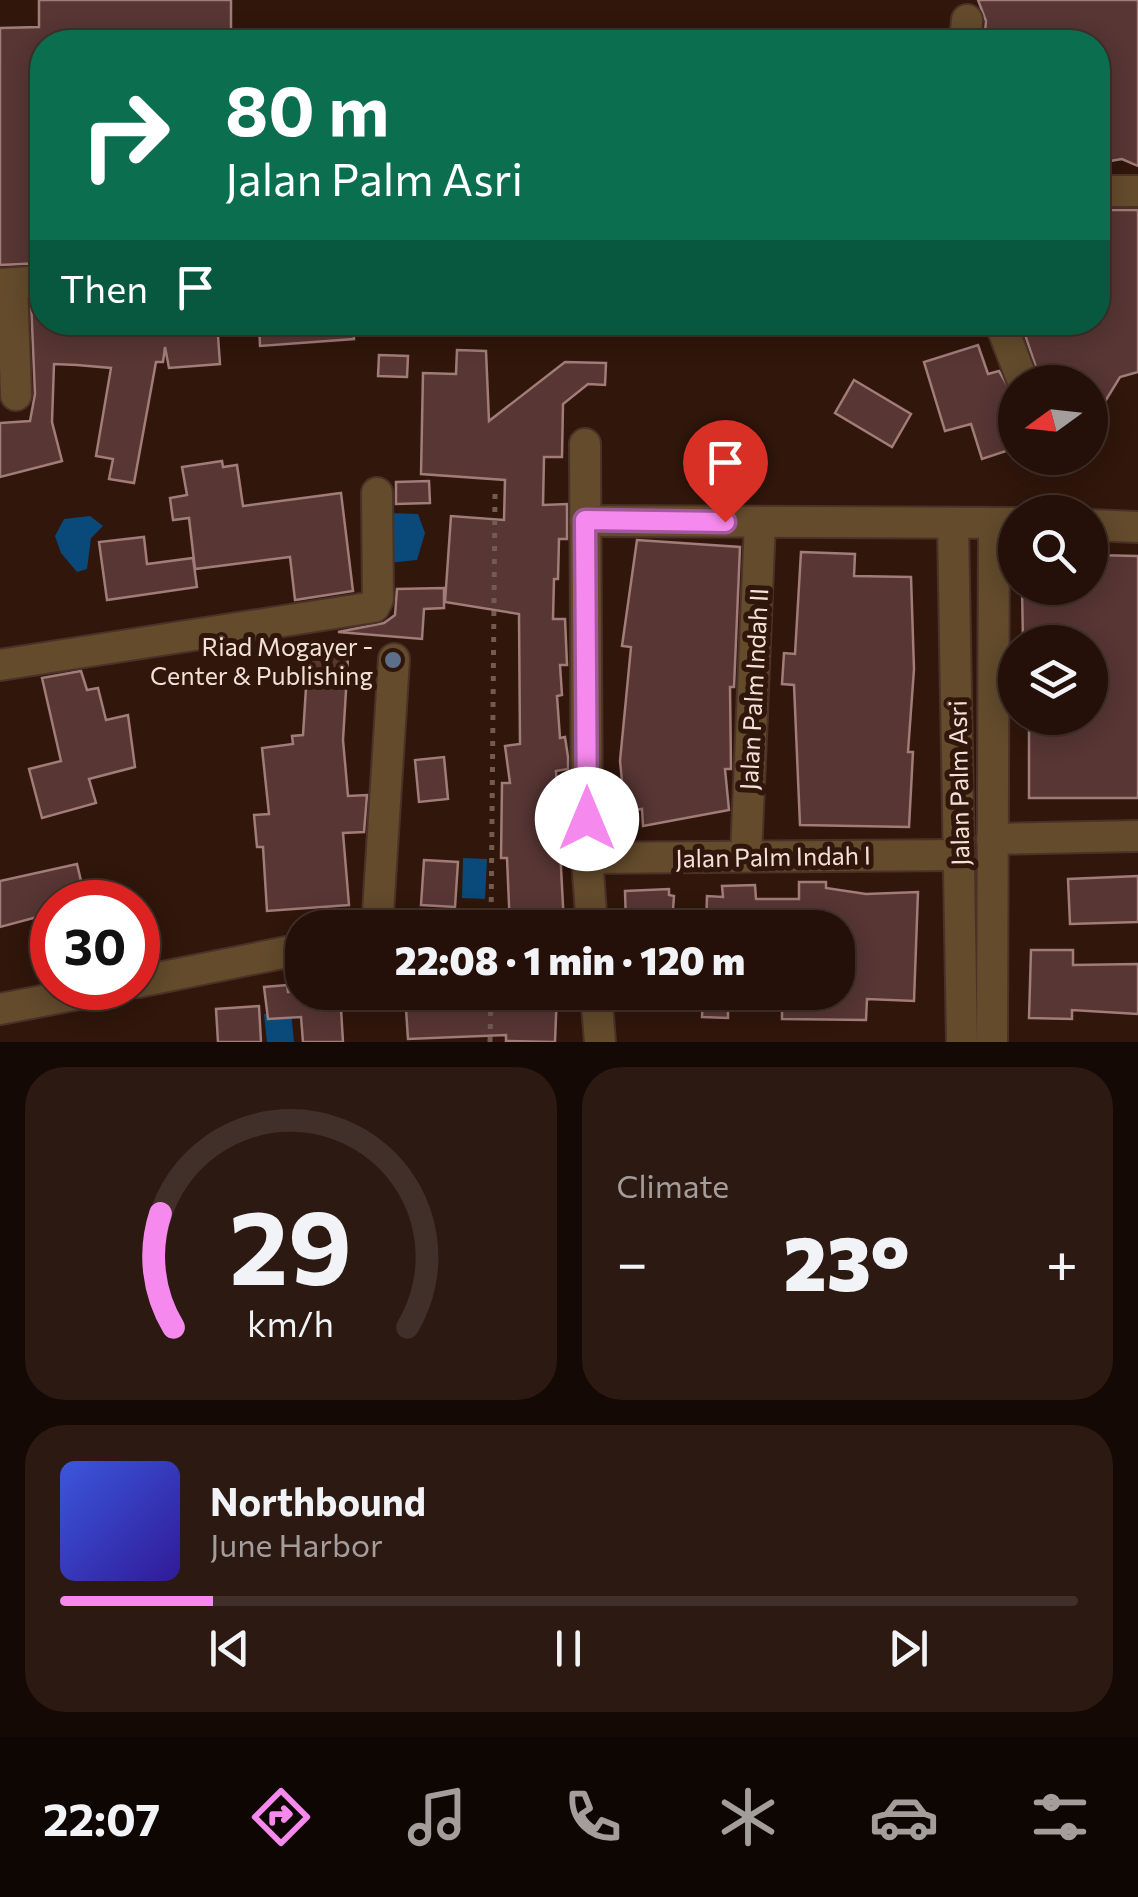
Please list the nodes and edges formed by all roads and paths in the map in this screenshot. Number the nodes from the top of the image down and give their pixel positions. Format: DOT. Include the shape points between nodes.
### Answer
graph roads {
  1 [pos="1138,190"];
  2 [pos="1110,191"];
  3 [pos="18,283"];
  4 [pos="1005,335"];
  5 [pos="1016,365"];
  6 [pos="16,395"];
  7 [pos="585,444"];
  8 [pos="377,493"];
  9 [pos="495,494"];
  10 [pos="585,520"];
  11 [pos="760,522"];
  12 [pos="998,523"];
  13 [pos="953,524"];
  14 [pos="1108,526"];
  15 [pos="1138,527"];
  16 [pos="1001,605"];
  17 [pos="394,660"];
  18 [pos="0,665"];
  19 [pos="1138,836"];
  20 [pos="992,839"];
  21 [pos="959,855"];
  22 [pos="746,856"];
  23 [pos="587,858"];
  24 [pos="378,910"];
  25 [pos="492,910"];
  26 [pos="591,910"];
  27 [pos="285,952"];
  28 [pos="160,978"];
  29 [pos="30,1003"];
  30 [pos="0,1009"];
  31 [pos="491,1010"];
  32 [pos="597,1010"];
  33 [pos="490,1042"];
  34 [pos="600,1042"];
  35 [pos="962,1042"];
  36 [pos="992,1042"];
  1 -- 2 [label="street"];
  3 -- 6 [label="street"];
  4 -- 5 [label="street"];
  7 -- 10 [label="street"];
  8 -- 18 [label="street" via="374,607"];
  9 -- 25 [label="path"];
  10 -- 11 [label="street, Jalan Palm Asri"];
  10 -- 23 [label="street"];
  11 -- 13 [label="street, Jalan Palm Asri"];
  11 -- 22 [label="street, Jalan Palm Indah II"];
  12 -- 13 [label="street, Jalan Palm Asri"];
  13 -- 21 [label="street, Jalan Palm Asri"];
  14 -- 15 [label="street"];
  16 -- 20 [label="street, Jalan Palm Asri"];
  17 -- 24 [label="street"];
  19 -- 20 [label="street, Jalan Palm Asri"];
  20 -- 36 [label="street, Jalan Palm Asri"];
  21 -- 22 [label="street, Jalan Palm Indah I"];
  21 -- 35 [label="street, Jalan Palm Asri"];
  22 -- 23 [label="street, Jalan Palm Indah I"];
  23 -- 26 [label="street"];
  27 -- 28 [label="street"];
  29 -- 30 [label="street"];
  31 -- 33 [label="path"];
  32 -- 34 [label="street"];
}
